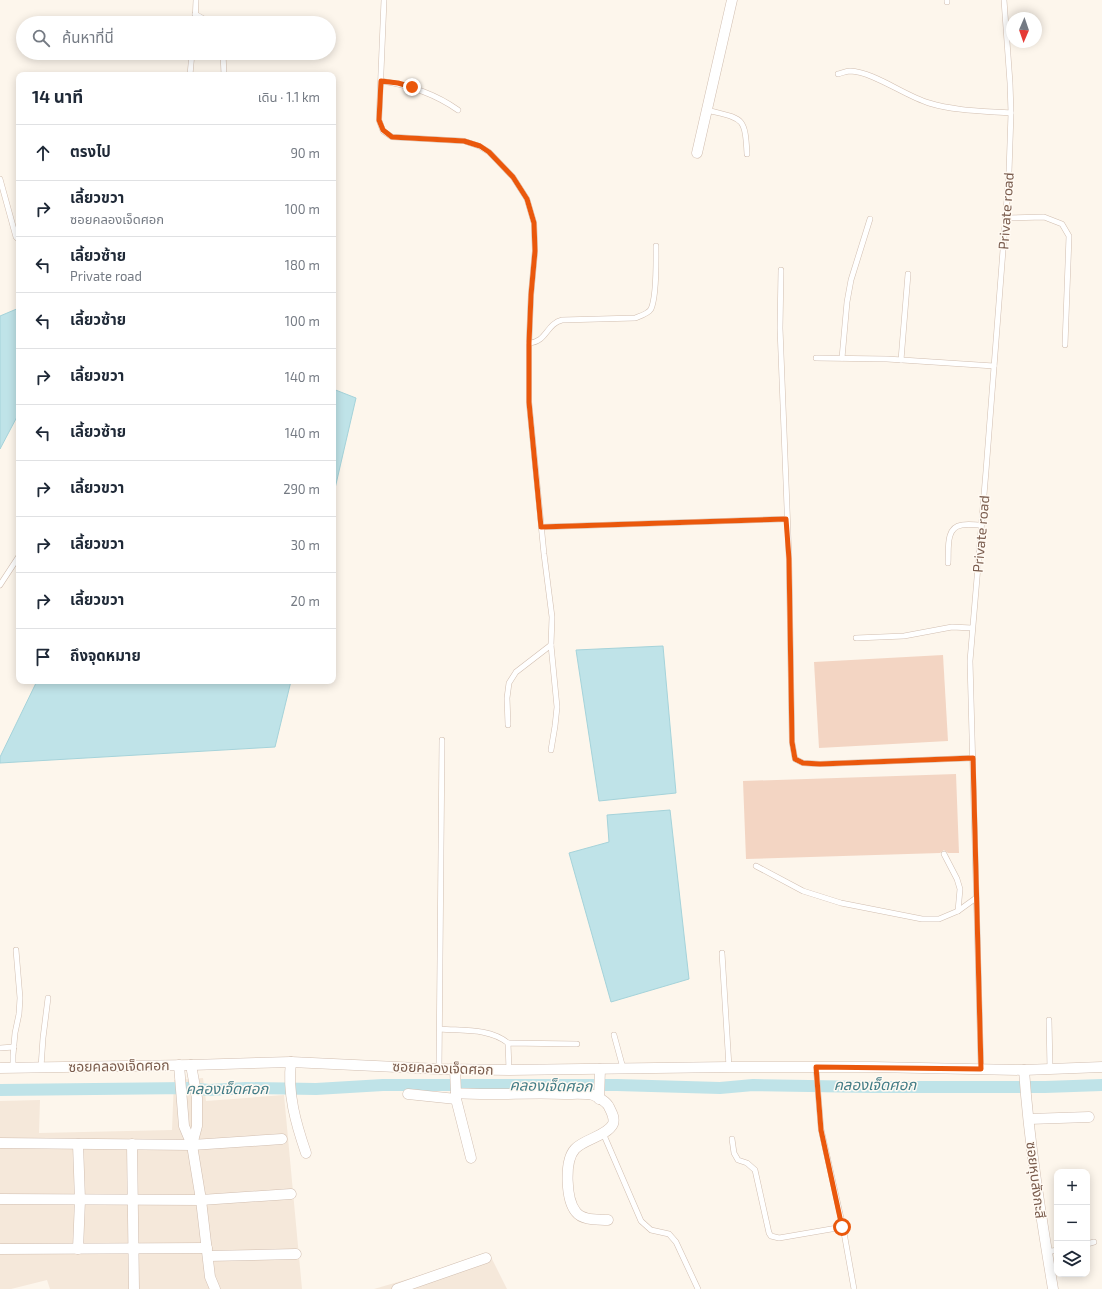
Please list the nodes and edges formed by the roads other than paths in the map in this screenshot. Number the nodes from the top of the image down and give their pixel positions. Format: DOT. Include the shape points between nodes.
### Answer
graph roads {
  1 [pos="196,0"];
  2 [pos="384,0"];
  3 [pos="732,0"];
  4 [pos="1004,0"];
  5 [pos="195,14"];
  6 [pos="199,16"];
  7 [pos="191,60"];
  8 [pos="223,60"];
  9 [pos="190,72"];
  10 [pos="224,72"];
  11 [pos="838,74"];
  12 [pos="381,81"];
  13 [pos="458,110"];
  14 [pos="707,110"];
  15 [pos="1011,113"];
  16 [pos="697,153"];
  17 [pos="747,154"];
  18 [pos="0,179"];
  19 [pos="1005,218"];
  20 [pos="870,219"];
  21 [pos="16,237"];
  22 [pos="656,246"];
  23 [pos="781,270"];
  24 [pos="908,274"];
  25 [pos="529,343"];
  26 [pos="1064,344"];
  27 [pos="816,358"];
  28 [pos="842,358"];
  29 [pos="901,360"];
  30 [pos="994,366"];
  31 [pos="786,519"];
  32 [pos="981,525"];
  33 [pos="541,527"];
  34 [pos="16,561"];
  35 [pos="948,563"];
  36 [pos="0,585"];
  37 [pos="972,628"];
  38 [pos="856,638"];
  39 [pos="551,645"];
  40 [pos="508,725"];
  41 [pos="442,740"];
  42 [pos="551,750"];
  43 [pos="973,758"];
  44 [pos="944,854"];
  45 [pos="756,866"];
  46 [pos="976,898"];
  47 [pos="958,911"];
  48 [pos="16,950"];
  49 [pos="722,953"];
  50 [pos="48,998"];
  51 [pos="1049,1020"];
  52 [pos="440,1029"];
  53 [pos="614,1035"];
  54 [pos="508,1043"];
  55 [pos="577,1044"];
  56 [pos="0,1048"];
  57 [pos="14,1048"];
  58 [pos="291,1062"];
  59 [pos="179,1065"];
  60 [pos="41,1067"];
  61 [pos="729,1067"];
  62 [pos="816,1067"];
  63 [pos="1102,1067"];
  64 [pos="0,1068"];
  65 [pos="14,1068"];
  66 [pos="439,1069"];
  67 [pos="455,1069"];
  68 [pos="624,1069"];
  69 [pos="981,1069"];
  70 [pos="1050,1069"];
  71 [pos="192,1070"];
  72 [pos="509,1070"];
  73 [pos="600,1070"];
  74 [pos="1024,1073"];
  75 [pos="455,1090"];
  76 [pos="408,1094"];
  77 [pos="600,1095"];
  78 [pos="1090,1117"];
  79 [pos="1029,1119"];
  80 [pos="603,1133"];
  81 [pos="282,1139"];
  82 [pos="732,1139"];
  83 [pos="0,1143"];
  84 [pos="78,1144"];
  85 [pos="132,1144"];
  86 [pos="192,1146"];
  87 [pos="306,1153"];
  88 [pos="471,1158"];
  89 [pos="291,1194"];
  90 [pos="0,1199"];
  91 [pos="80,1200"];
  92 [pos="133,1200"];
  93 [pos="201,1200"];
  94 [pos="608,1220"];
  95 [pos="842,1227"];
  96 [pos="1094,1242"];
  97 [pos="1090,1243"];
  98 [pos="0,1249"];
  99 [pos="78,1249"];
  100 [pos="133,1249"];
  101 [pos="1054,1251"];
  102 [pos="207,1252"];
  103 [pos="1046,1252"];
  104 [pos="296,1254"];
  105 [pos="486,1258"];
  106 [pos="422,1285"];
  107 [pos="134,1289"];
  108 [pos="215,1289"];
  109 [pos="397,1289"];
  110 [pos="698,1289"];
  111 [pos="854,1289"];
  112 [pos="1053,1289"];
  1 -- 5 [label="lane"];
  2 -- 12 [label="lane"];
  3 -- 14 [label="street"];
  4 -- 15 [label="lane, Private road"];
  5 -- 6 [label="lane"];
  7 -- 9 [label="lane"];
  8 -- 10 [label="lane"];
  11 -- 15 [label="lane" via="849,71 874,78 929,103 957,109"];
  12 -- 13 [label="lane" via="398,83 428,93"];
  12 -- 25 [label="lane" via="379,120 383,130 392,137 464,141 480,146 513,177 527,199 534,223 535,251"];
  14 -- 16 [label="street"];
  14 -- 17 [label="lane" via="741,121 745,130"];
  15 -- 19 [label="lane, Private road"];
  18 -- 21 [label="lane"];
  19 -- 26 [label="lane" via="1044,217 1062,224 1069,236"];
  19 -- 30 [label="lane, Private road"];
  20 -- 28 [label="lane" via="851,280"];
  22 -- 25 [label="lane" via="651,310 635,318 562,320 551,326 541,340"];
  23 -- 31 [label="lane" via="780,328"];
  24 -- 29 [label="lane"];
  25 -- 33 [label="lane" via="529,402"];
  27 -- 28 [label="lane"];
  28 -- 29 [label="lane"];
  29 -- 30 [label="lane"];
  30 -- 32 [label="lane, Private road"];
  31 -- 33 [label="lane"];
  31 -- 43 [label="lane" via="792,742 795,759 803,763 820,764"];
  32 -- 35 [label="lane" via="961,525 953,528 949,535"];
  32 -- 37 [label="lane, Private road"];
  33 -- 39 [label="lane" via="552,617"];
  34 -- 36 [label="lane"];
  37 -- 38 [label="lane" via="952,627 904,636"];
  37 -- 43 [label="lane, Private road" via="970,661"];
  39 -- 40 [label="lane" via="516,672 510,683 506,698"];
  39 -- 42 [label="lane" via="557,707"];
  41 -- 52 [label="lane"];
  43 -- 46 [label="lane, Private road"];
  44 -- 47 [label="lane" via="960,889"];
  45 -- 47 [label="lane" via="803,891 841,903 922,919 939,919"];
  46 -- 47 [label="lane"];
  46 -- 69 [label="lane, Private road"];
  48 -- 57 [label="lane" via="20,998"];
  49 -- 61 [label="lane"];
  50 -- 60 [label="lane"];
  51 -- 70 [label="lane"];
  52 -- 54 [label="lane" via="487,1032"];
  52 -- 66 [label="lane"];
  53 -- 68 [label="lane"];
  54 -- 55 [label="lane"];
  54 -- 72 [label="lane"];
  56 -- 57 [label="lane"];
  57 -- 65 [label="lane"];
  58 -- 66 [label="street, ซอยคลองเจ็ดศอก"];
  58 -- 71 [label="street, ซอยคลองเจ็ดศอก"];
  58 -- 87 [label="street" via="289,1074 292,1106"];
  59 -- 60 [label="street, ซอยคลองเจ็ดศอก"];
  59 -- 71 [label="street, ซอยคลองเจ็ดศอก"];
  59 -- 86 [label="street" via="184,1126"];
  60 -- 65 [label="street, ซอยคลองเจ็ดศอก"];
  61 -- 62 [label="street, ซอยคลองเจ็ดศอก"];
  61 -- 68 [label="street, ซอยคลองเจ็ดศอก"];
  62 -- 69 [label="street, ซอยคลองเจ็ดศอก"];
  62 -- 95 [label="lane" via="821,1130"];
  63 -- 70 [label="street, ซอยคลองเจ็ดศอก"];
  64 -- 65 [label="street, ซอยคลองเจ็ดศอก"];
  66 -- 67 [label="street, ซอยคลองเจ็ดศอก"];
  67 -- 72 [label="street, ซอยคลองเจ็ดศอก"];
  67 -- 75 [label="street"];
  68 -- 73 [label="street, ซอยคลองเจ็ดศอก"];
  69 -- 74 [label="street, ซอยคลองเจ็ดศอก"];
  70 -- 74 [label="street, ซอยคลองเจ็ดศอก"];
  71 -- 86 [label="street" via="197,1098 197,1126"];
  72 -- 73 [label="street, ซอยคลองเจ็ดศอก"];
  73 -- 77 [label="street"];
  74 -- 79 [label="street, ซอยหุบสังกะสี"];
  75 -- 76 [label="street"];
  75 -- 77 [label="street" via="494,1095"];
  75 -- 88 [label="street"];
  77 -- 80 [label="street" via="608,1104 614,1118 612,1126"];
  78 -- 79 [label="street"];
  79 -- 103 [label="street, ซอยหุบสังกะสี"];
  80 -- 94 [label="street" via="575,1148 569,1159 566,1175 571,1202 576,1213 588,1219"];
  80 -- 110 [label="lane" via="641,1221 651,1230 669,1234 676,1242"];
  81 -- 86 [label="street"];
  82 -- 95 [label="lane" via="738,1160 755,1170 768,1233 771,1236 779,1238"];
  83 -- 84 [label="street"];
  84 -- 85 [label="street"];
  84 -- 91 [label="street"];
  85 -- 86 [label="street"];
  85 -- 92 [label="street"];
  86 -- 93 [label="street"];
  89 -- 93 [label="street"];
  90 -- 91 [label="street"];
  91 -- 92 [label="street"];
  91 -- 99 [label="street"];
  92 -- 93 [label="street"];
  92 -- 100 [label="street"];
  93 -- 102 [label="street"];
  95 -- 111 [label="lane"];
  96 -- 97 [label="lane"];
  98 -- 99 [label="street"];
  99 -- 100 [label="street"];
  100 -- 102 [label="street"];
  100 -- 107 [label="street"];
  101 -- 103 [label="lane"];
  102 -- 104 [label="street"];
  102 -- 108 [label="street" via="210,1276"];
  103 -- 112 [label="street, ซอยหุบสังกะสี"];
  105 -- 106 [label="street"];
  106 -- 109 [label="street"];
}
